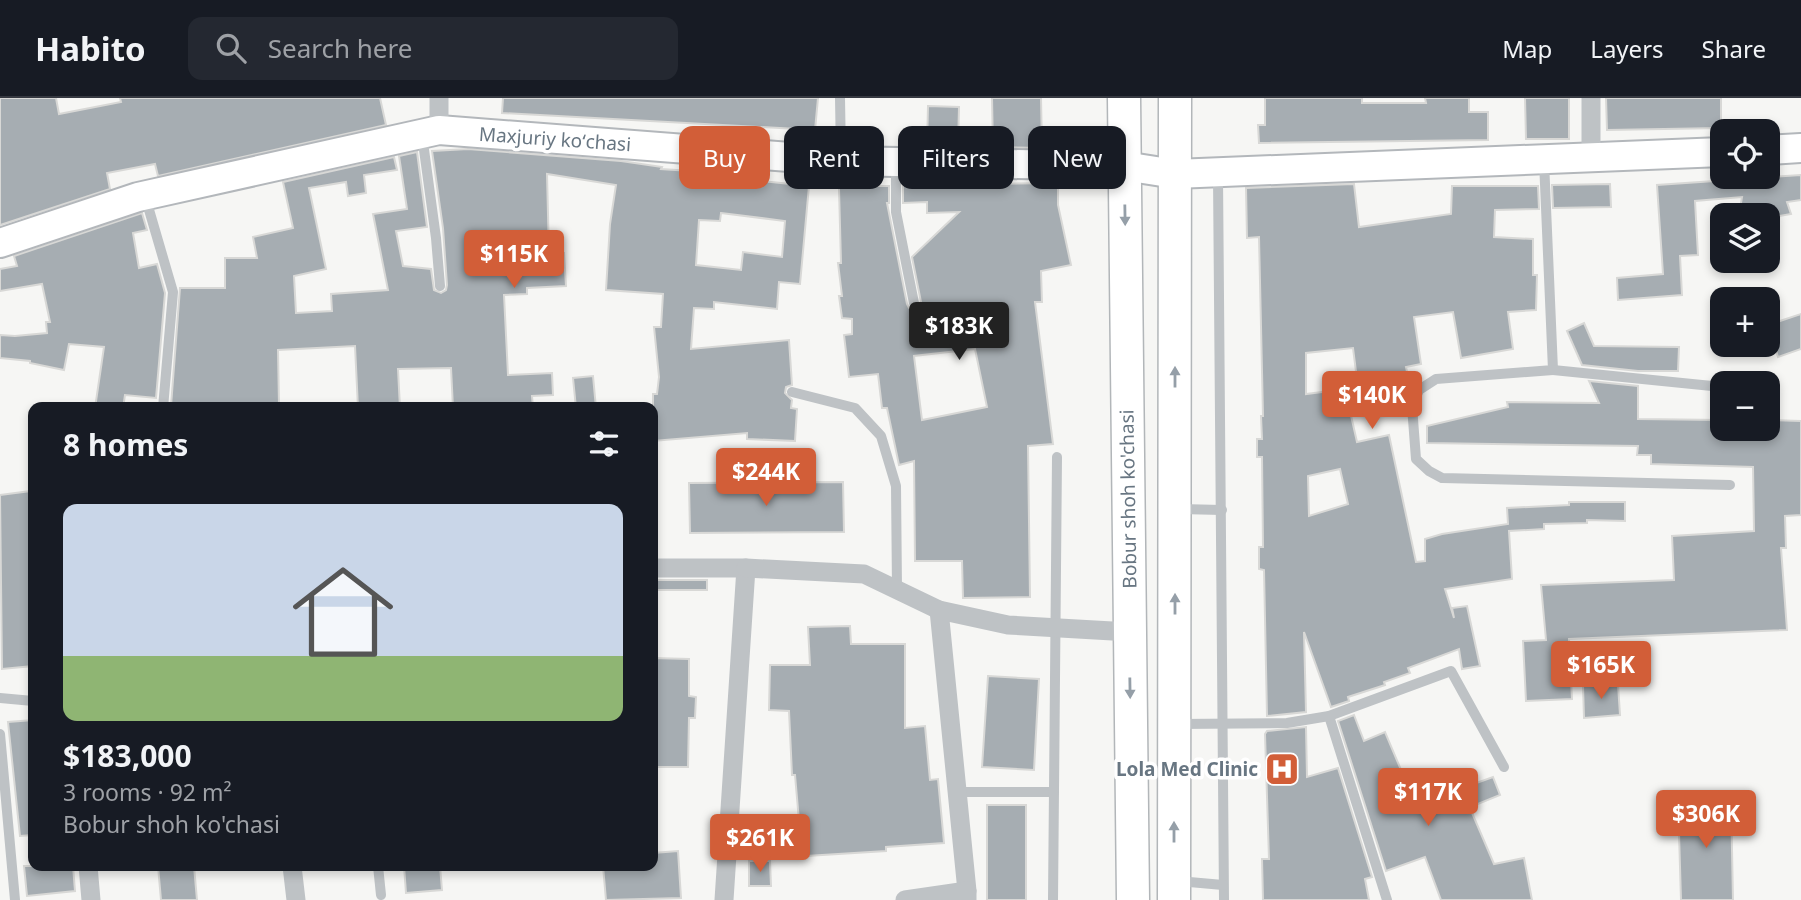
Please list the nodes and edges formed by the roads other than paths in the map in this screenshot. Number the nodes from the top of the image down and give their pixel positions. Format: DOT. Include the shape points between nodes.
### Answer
graph roads {
  1 [pos="439,98"];
  2 [pos="840,98"];
  3 [pos="1124,98"];
  4 [pos="1175,98"];
  5 [pos="1591,98"];
  6 [pos="840,126"];
  7 [pos="1124,126"];
  8 [pos="430,132"];
  9 [pos="1801,148"];
  10 [pos="1780,149"];
  11 [pos="1710,153"];
  12 [pos="784,157"];
  13 [pos="1591,158"];
  14 [pos="1544,160"];
  15 [pos="884,162"];
  16 [pos="896,162"];
  17 [pos="1028,164"];
  18 [pos="1126,166"];
  19 [pos="1218,173"];
  20 [pos="1175,174"];
  21 [pos="1124,189"];
  22 [pos="145,196"];
  23 [pos="0,243"];
  24 [pos="440,286"];
  25 [pos="914,303"];
  26 [pos="1553,370"];
  27 [pos="1710,386"];
  28 [pos="792,392"];
  29 [pos="164,402"];
  30 [pos="1057,457"];
  31 [pos="1730,485"];
  32 [pos="1175,509"];
  33 [pos="1222,510"];
  34 [pos="658,568"];
  35 [pos="746,568"];
  36 [pos="897,589"];
  37 [pos="939,610"];
  38 [pos="1056,628"];
  39 [pos="1130,632"];
  40 [pos="0,698"];
  41 [pos="28,701"];
  42 [pos="1329,716"];
  43 [pos="1174,724"];
  44 [pos="1224,724"];
  45 [pos="0,734"];
  46 [pos="1504,767"];
  47 [pos="957,792"];
  48 [pos="1054,792"];
  49 [pos="88,871"];
  50 [pos="293,871"];
  51 [pos="378,871"];
  52 [pos="1223,885"];
  53 [pos="1174,890"];
  54 [pos="380,895"];
  55 [pos="967,896"];
  56 [pos="15,900"];
  57 [pos="89,900"];
  58 [pos="296,900"];
  59 [pos="724,900"];
  60 [pos="905,900"];
  61 [pos="1053,900"];
  62 [pos="1133,900"];
  63 [pos="1224,900"];
  64 [pos="1387,900"];
  1 -- 8 [label="street"];
  2 -- 6 [label="lane"];
  3 -- 7 [label="main road, Bobur shoh ko'chasi"];
  4 -- 20 [label="main road"];
  5 -- 13 [label="street"];
  8 -- 12 [label="street, Maxjuriy koʻchasi"];
  8 -- 22 [label="street, Maxjuriy koʻchasi"];
  8 -- 24 [label="lane"];
  9 -- 10 [label="street"];
  11 -- 13 [label="street, Maxjuriy koʻchasi"];
  13 -- 14 [label="street, Maxjuriy koʻchasi"];
  14 -- 19 [label="street, Maxjuriy koʻchasi"];
  14 -- 26 [label="lane"];
  15 -- 16 [label="street, Maxjuriy koʻchasi"];
  16 -- 17 [label="street, Maxjuriy koʻchasi"];
  16 -- 25 [label="lane" via="897,212"];
  18 -- 20 [label="street, Maxjuriy koʻchasi"];
  19 -- 20 [label="street, Maxjuriy koʻchasi"];
  19 -- 33 [label="lane"];
  32 -- 20 [label="main road, one-way"];
  21 -- 39 [label="main road, Bobur shoh ko'chasi, one-way"];
  22 -- 23 [label="street, Maxjuriy koʻchasi"];
  22 -- 29 [label="lane" via="173,292"];
  26 -- 27 [label="lane"];
  26 -- 31 [label="lane" via="1436,379 1419,390 1412,406 1416,458 1443,478"];
  28 -- 36 [label="lane" via="855,408 881,436 896,486"];
  30 -- 38 [label="lane"];
  32 -- 33 [label="lane"];
  43 -- 32 [label="main road, one-way"];
  33 -- 44 [label="lane"];
  34 -- 35 [label="street"];
  35 -- 36 [label="street" via="864,574"];
  35 -- 59 [label="street"];
  36 -- 37 [label="street"];
  37 -- 38 [label="street" via="1008,625"];
  37 -- 47 [label="street"];
  38 -- 39 [label="street"];
  38 -- 48 [label="lane"];
  39 -- 62 [label="main road, Bobur shoh ko'chasi, one-way"];
  40 -- 41 [label="lane"];
  42 -- 44 [label="lane" via="1287,723"];
  42 -- 46 [label="lane" via="1451,671"];
  42 -- 64 [label="lane"];
  43 -- 44 [label="lane"];
  53 -- 43 [label="main road, one-way"];
  44 -- 52 [label="lane"];
  45 -- 56 [label="lane"];
  47 -- 48 [label="lane"];
  47 -- 55 [label="street"];
  48 -- 61 [label="lane"];
  49 -- 57 [label="street"];
  50 -- 58 [label="street"];
  51 -- 54 [label="lane"];
  52 -- 53 [label="lane"];
  52 -- 63 [label="lane"];
  55 -- 60 [label="street"];
}
